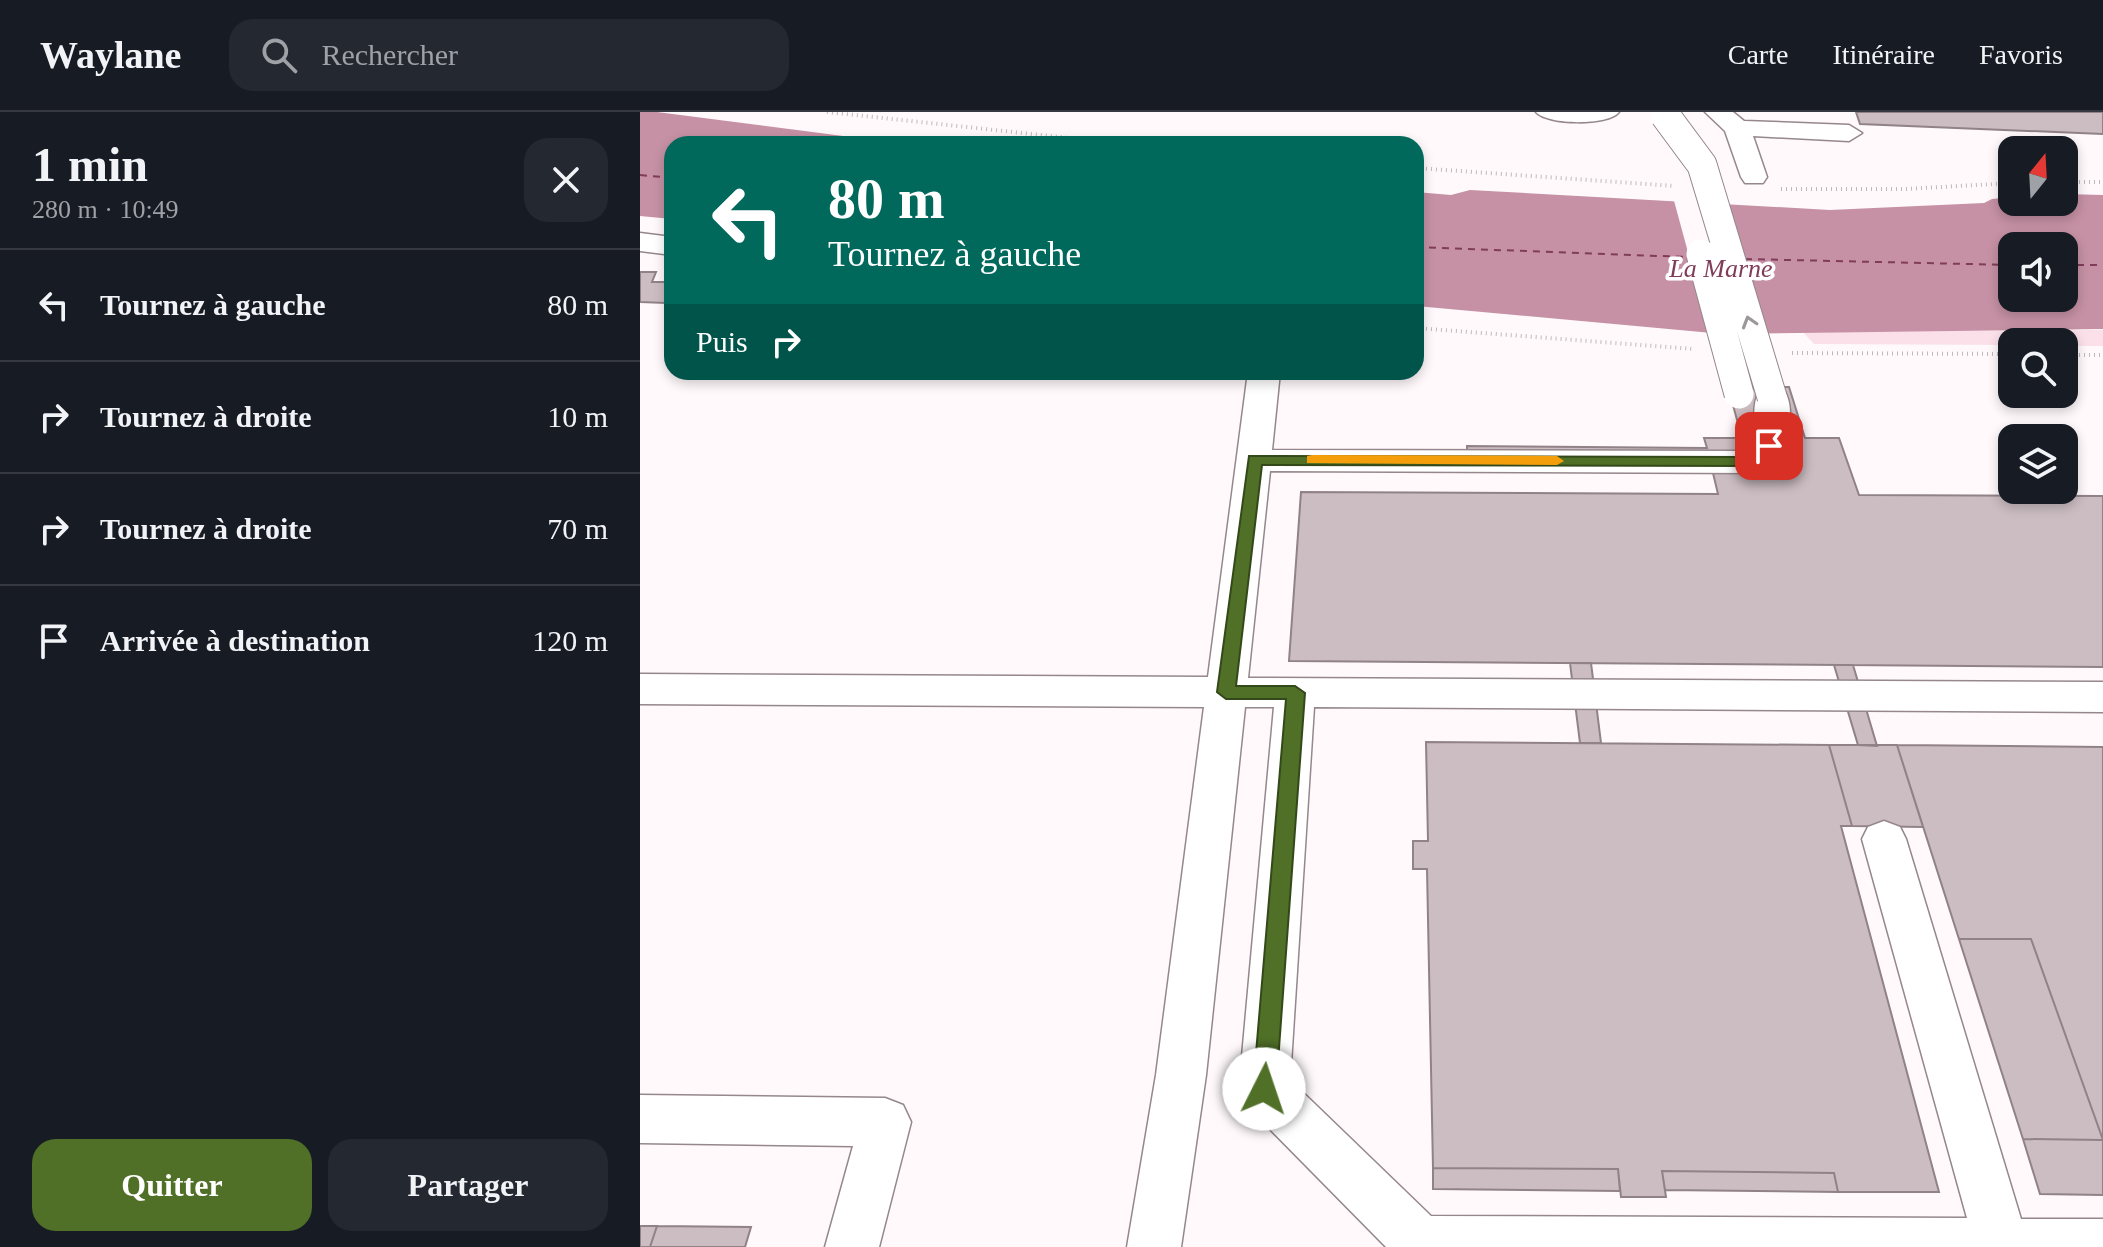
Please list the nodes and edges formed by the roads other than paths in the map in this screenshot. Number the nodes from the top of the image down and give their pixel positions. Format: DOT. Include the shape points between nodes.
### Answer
graph roads {
  1 [pos="1549,112"];
  2 [pos="1606,112"];
  3 [pos="1666,114"];
  4 [pos="1727,120"];
  5 [pos="1849,133"];
  6 [pos="1754,177"];
  7 [pos="640,242"];
  8 [pos="664,245"];
  9 [pos="1263,380"];
  10 [pos="1254,460"];
  11 [pos="640,689"];
  12 [pos="1226,692"];
  13 [pos="1295,693"];
  14 [pos="2103,697"];
  15 [pos="1884,839"];
  16 [pos="640,1119"];
  17 [pos="2002,1245"];
  18 [pos="2103,1246"];
  19 [pos="852,1247"];
  20 [pos="1154,1247"];
  1 -- 2 [label="street"];
  3 -- 10 [label="street, bridge" via="1666,131 1756,395 1769,446 1755,462"];
  4 -- 5 [label="street"];
  4 -- 6 [label="street"];
  7 -- 8 [label="street"];
  9 -- 10 [label="street"];
  10 -- 12 [label="street"];
  11 -- 12 [label="street"];
  12 -- 13 [label="street"];
  12 -- 20 [label="street" via="1181,1075"];
  13 -- 14 [label="street"];
  13 -- 17 [label="street" via="1264,1089 1420,1243"];
  15 -- 17 [label="street"];
  16 -- 19 [label="street" via="885,1122"];
  17 -- 18 [label="street"];
}
